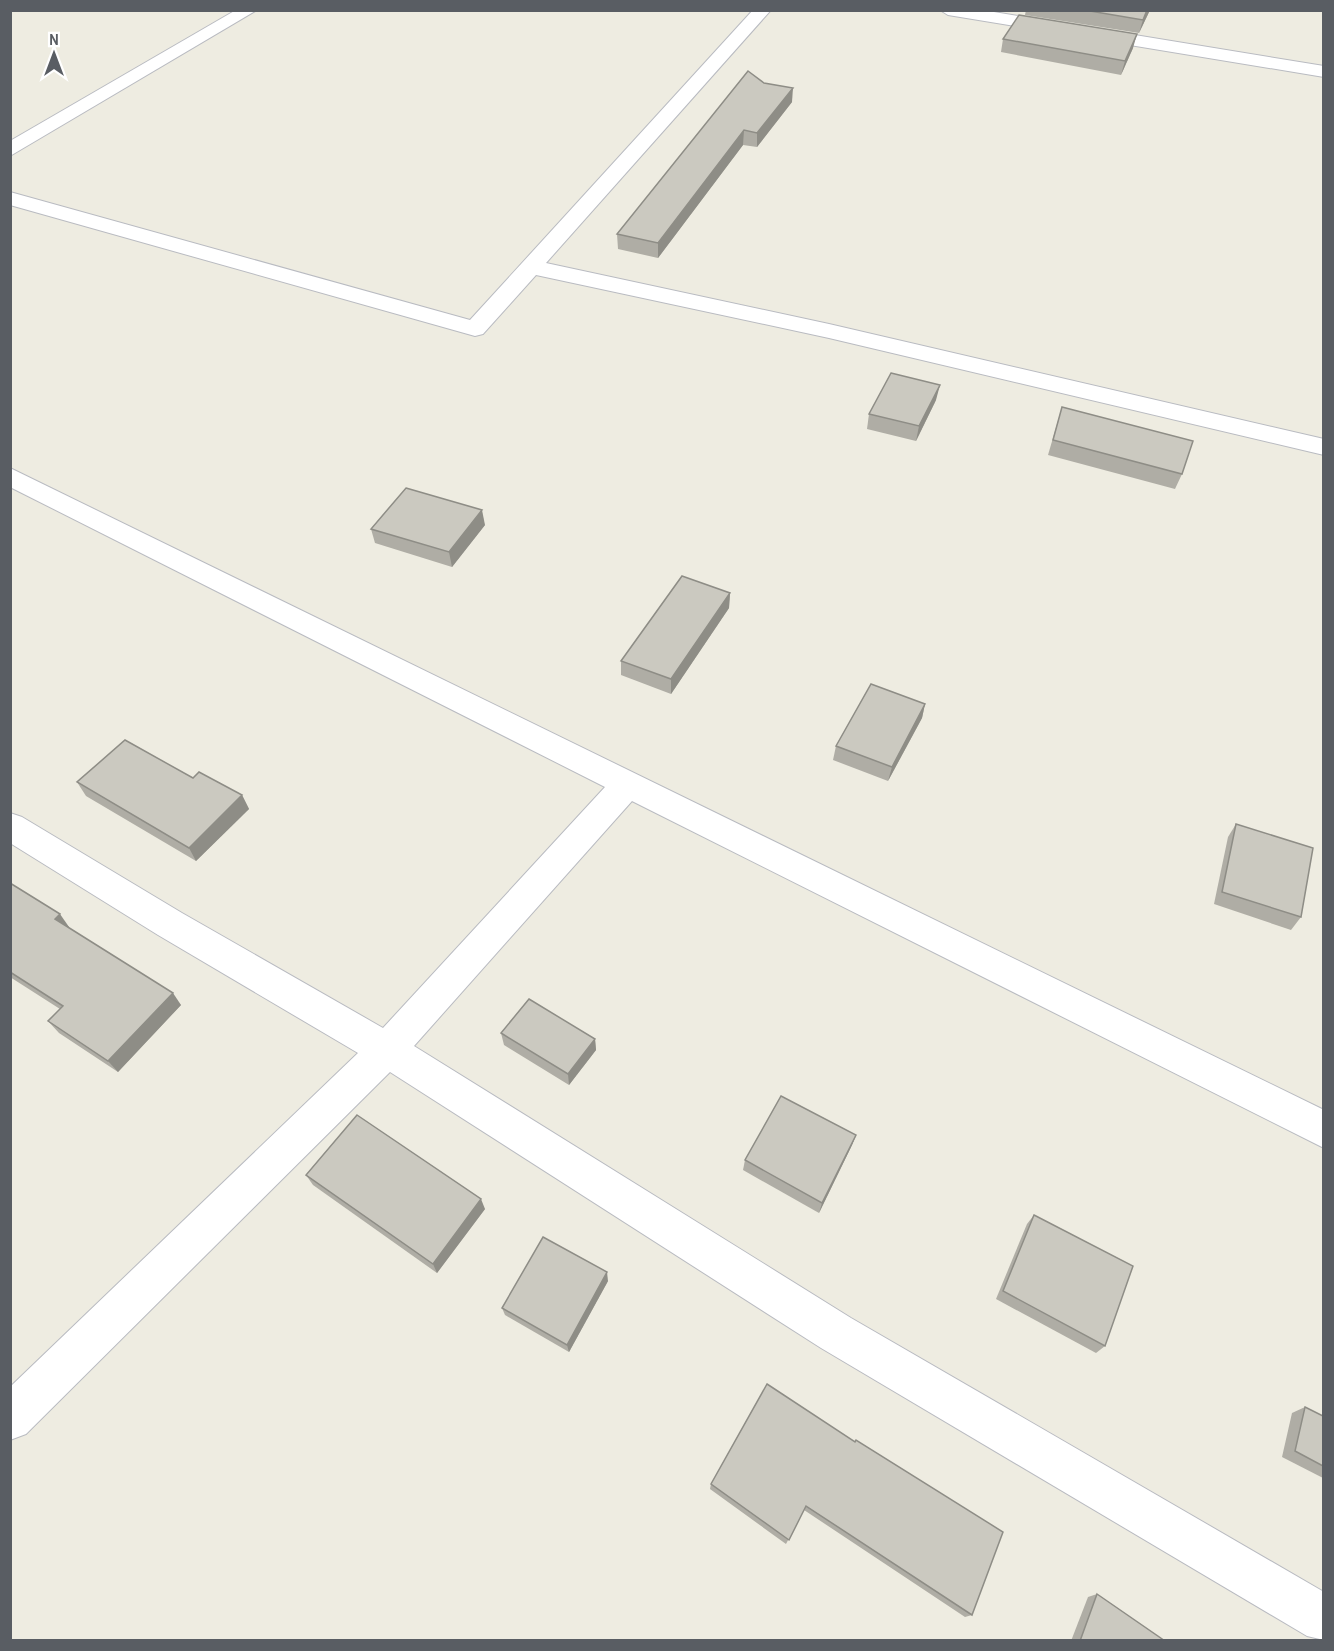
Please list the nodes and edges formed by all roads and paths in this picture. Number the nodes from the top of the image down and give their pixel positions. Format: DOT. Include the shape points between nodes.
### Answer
graph roads {
  1 [pos="249,10"];
  2 [pos="763,10"];
  3 [pos="948,10"];
  4 [pos="1323,72"];
  5 [pos="10,150"];
  6 [pos="10,198"];
  7 [pos="531,267"];
  8 [pos="1323,447"];
  9 [pos="10,476"];
  10 [pos="628,784"];
  11 [pos="10,826"];
  12 [pos="387,1050"];
  13 [pos="1323,1130"];
  14 [pos="10,1418"];
  15 [pos="1323,1619"];
  1 -- 5 [label="street"];
  2 -- 7 [label="street"];
  3 -- 4 [label="street"];
  6 -- 7 [label="street" via="475,329"];
  7 -- 8 [label="street" via="807,325"];
  9 -- 10 [label="street"];
  10 -- 12 [label="street"];
  10 -- 13 [label="street"];
  11 -- 12 [label="street"];
  12 -- 14 [label="street"];
  12 -- 15 [label="street" via="836,1333"];
}
